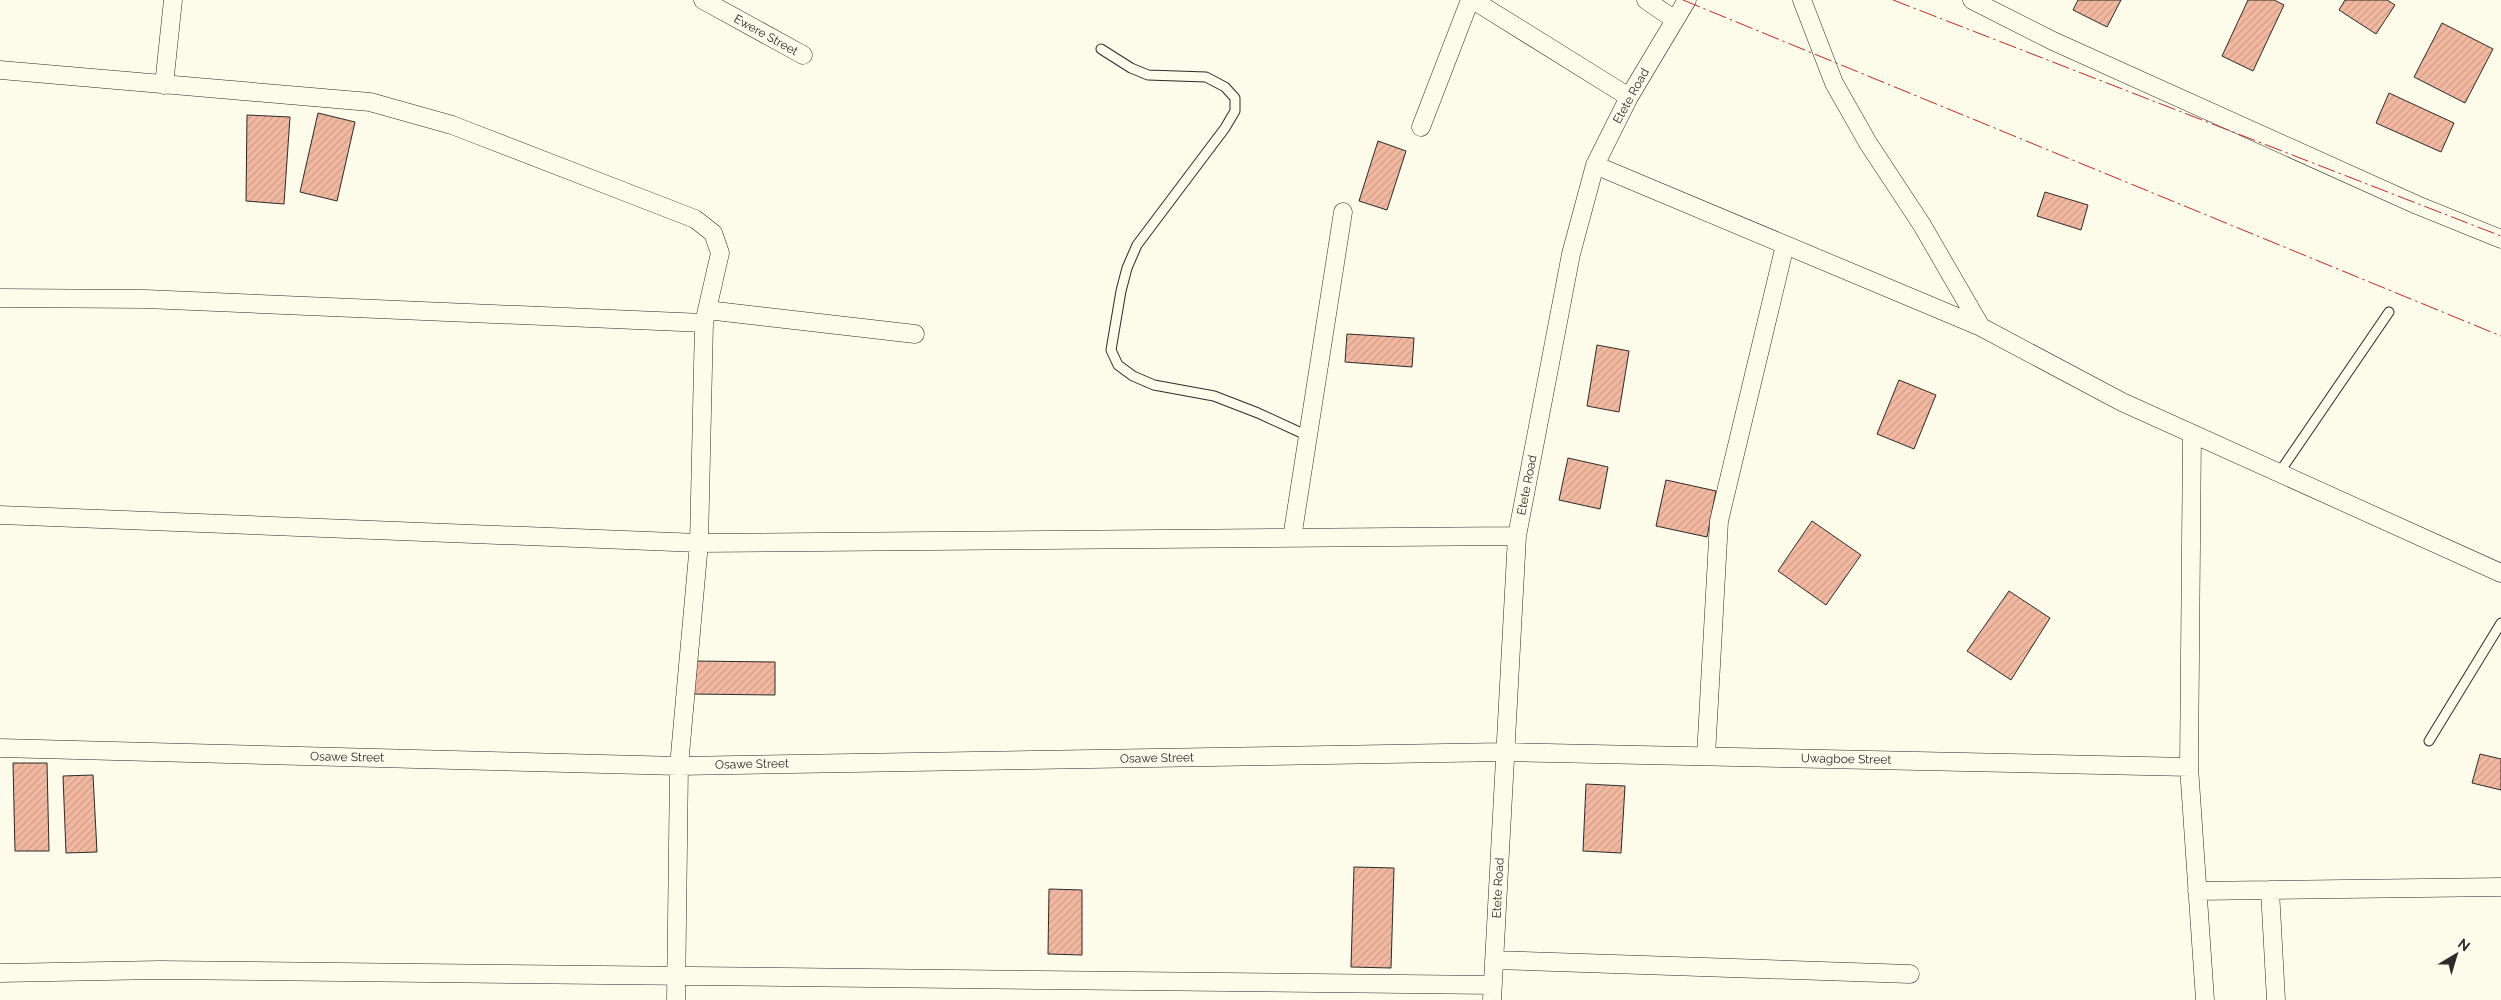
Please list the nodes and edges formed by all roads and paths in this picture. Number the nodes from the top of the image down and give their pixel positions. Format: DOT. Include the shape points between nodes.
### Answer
graph roads {
  1 [pos="173,0"];
  2 [pos="703,0"];
  3 [pos="1471,0"];
  4 [pos="1646,0"];
  5 [pos="1688,0"];
  6 [pos="1802,0"];
  7 [pos="1972,0"];
  8 [pos="1675,20"];
  9 [pos="1101,49"];
  10 [pos="803,55"];
  11 [pos="0,70"];
  12 [pos="164,85"];
  13 [pos="1629,97"];
  14 [pos="1421,127"];
  15 [pos="1594,165"];
  16 [pos="1342,212"];
  17 [pos="2501,239"];
  18 [pos="1785,245"];
  19 [pos="0,298"];
  20 [pos="2389,312"];
  21 [pos="705,317"];
  22 [pos="1981,327"];
  23 [pos="915,334"];
  24 [pos="2192,434"];
  25 [pos="1308,436"];
  26 [pos="2279,472"];
  27 [pos="0,515"];
  28 [pos="1517,536"];
  29 [pos="1292,538"];
  30 [pos="699,543"];
  31 [pos="2501,573"];
  32 [pos="2501,623"];
  33 [pos="2429,741"];
  34 [pos="0,748"];
  35 [pos="1504,752"];
  36 [pos="1706,756"];
  37 [pos="680,766"];
  38 [pos="2189,768"];
  39 [pos="2501,886"];
  40 [pos="2270,890"];
  41 [pos="2197,891"];
  42 [pos="1494,960"];
  43 [pos="0,974"];
  44 [pos="1910,974"];
  45 [pos="678,976"];
  46 [pos="1492,992"];
  47 [pos="676,1000"];
  48 [pos="2205,1000"];
  49 [pos="2276,1000"];
  1 -- 12 [label="street"];
  2 -- 10 [label="street, Ewere Street"];
  3 -- 13 [label="street"];
  3 -- 14 [label="street"];
  4 -- 8 [label="street"];
  5 -- 8 [label="street, Etete Road"];
  6 -- 22 [label="street" via="1834,83 1868,143 1922,224"];
  7 -- 17 [label="street" via="2072,50 2408,201"];
  8 -- 13 [label="street, Etete Road"];
  9 -- 25 [label="lane" via="1148,75 1206,77 1225,87 1235,98 1235,111 1225,128 1136,245 1121,291 1111,350 1118,365 1133,376 1154,384 1214,396"];
  11 -- 12 [label="street"];
  12 -- 21 [label="street" via="370,102 452,125 695,219 713,234 720,253"];
  13 -- 15 [label="street, Etete Road"];
  15 -- 18 [label="street"];
  15 -- 28 [label="street, Etete Road" via="1571,254"];
  16 -- 25 [label="street"];
  18 -- 22 [label="street"];
  18 -- 36 [label="street" via="1719,521"];
  19 -- 21 [label="street" via="145,299"];
  20 -- 26 [label="lane"];
  21 -- 23 [label="street"];
  21 -- 30 [label="street"];
  22 -- 24 [label="street" via="2122,402"];
  24 -- 26 [label="street"];
  24 -- 38 [label="street"];
  25 -- 29 [label="street"];
  26 -- 31 [label="street"];
  27 -- 30 [label="street"];
  28 -- 29 [label="street"];
  28 -- 35 [label="street, Etete Road"];
  29 -- 30 [label="street"];
  30 -- 37 [label="street"];
  32 -- 33 [label="lane"];
  34 -- 37 [label="street, Osawe Street"];
  35 -- 36 [label="street, Uwagboe Street"];
  35 -- 37 [label="street, Osawe Street"];
  35 -- 42 [label="street, Etete Road"];
  36 -- 38 [label="street, Uwagboe Street"];
  37 -- 45 [label="street"];
  38 -- 41 [label="street"];
  39 -- 40 [label="street"];
  40 -- 41 [label="street"];
  40 -- 49 [label="street"];
  41 -- 48 [label="street"];
  42 -- 44 [label="street"];
  42 -- 46 [label="street, Etete Road"];
  43 -- 45 [label="street" via="159,970"];
  45 -- 46 [label="street"];
  45 -- 47 [label="street"];
}
